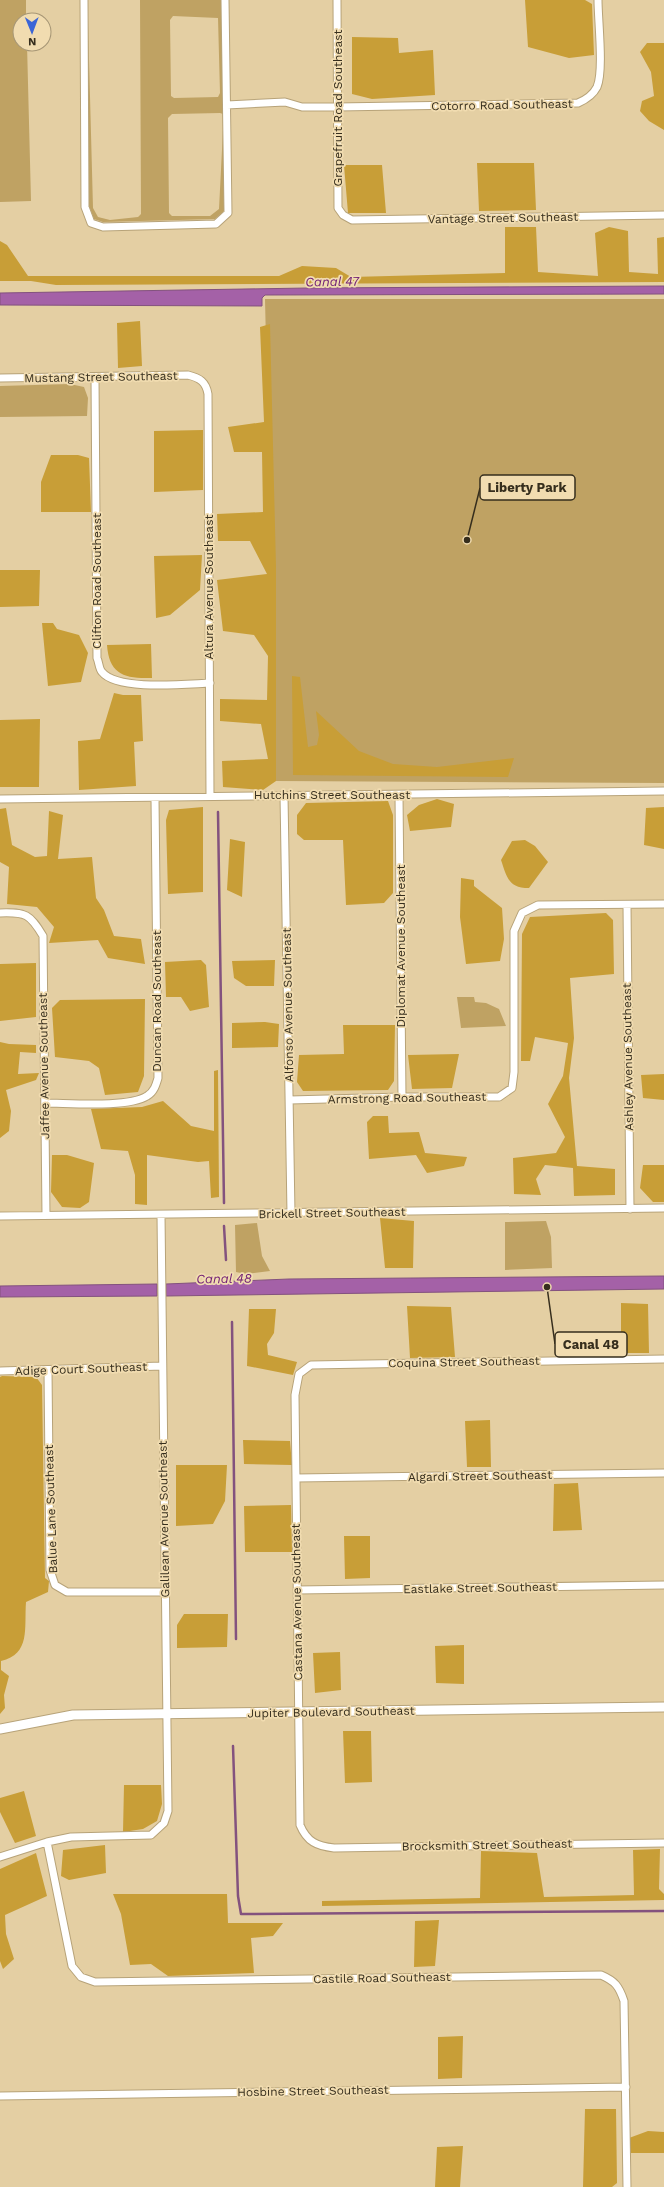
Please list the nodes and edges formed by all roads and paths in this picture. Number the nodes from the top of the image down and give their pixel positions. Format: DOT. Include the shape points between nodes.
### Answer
graph roads {
  1 [pos="84,0"];
  2 [pos="226,0"];
  3 [pos="337,0"];
  4 [pos="598,0"];
  5 [pos="227,105"];
  6 [pos="337,107"];
  7 [pos="343,215"];
  8 [pos="664,215"];
  9 [pos="95,377"];
  10 [pos="0,378"];
  11 [pos="201,380"];
  12 [pos="210,683"];
  13 [pos="664,791"];
  14 [pos="399,795"];
  15 [pos="210,796"];
  16 [pos="284,796"];
  17 [pos="155,798"];
  18 [pos="0,799"];
  19 [pos="664,904"];
  20 [pos="627,905"];
  21 [pos="0,913"];
  22 [pos="402,1097"];
  23 [pos="290,1100"];
  24 [pos="45,1103"];
  25 [pos="664,1208"];
  26 [pos="630,1209"];
  27 [pos="291,1213"];
  28 [pos="46,1215"];
  29 [pos="161,1215"];
  30 [pos="0,1216"];
  31 [pos="664,1359"];
  32 [pos="311,1365"];
  33 [pos="162,1366"];
  34 [pos="48,1370"];
  35 [pos="0,1371"];
  36 [pos="664,1473"];
  37 [pos="296,1478"];
  38 [pos="664,1585"];
  39 [pos="296,1590"];
  40 [pos="164,1592"];
  41 [pos="664,1707"];
  42 [pos="166,1713"];
  43 [pos="298,1713"];
  44 [pos="0,1729"];
  45 [pos="47,1842"];
  46 [pos="311,1842"];
  47 [pos="664,1843"];
  48 [pos="0,1857"];
  49 [pos="626,2087"];
  50 [pos="0,2096"];
  51 [pos="627,2187"];
  1 -- 5 [label="street" via="85,207 90,223 103,227 216,224 228,213"];
  2 -- 5 [label="street"];
  3 -- 6 [label="street, Grapefruit Road Southeast"];
  4 -- 6 [label="street, Cotorro Road Southeast" via="598,86 578,103"];
  5 -- 6 [label="street, Cotorro Road Southeast" via="286,102 302,107"];
  6 -- 7 [label="street, Grapefruit Road Southeast" via="338,208"];
  7 -- 8 [label="street, Vantage Street Southeast" via="352,220"];
  9 -- 10 [label="street, Mustang Street Southeast"];
  9 -- 11 [label="street, Mustang Street Southeast" via="188,375"];
  9 -- 12 [label="street, Clifton Road Southeast" via="97,658 101,672 113,681 128,684"];
  11 -- 12 [label="street, Altura Avenue Southeast" via="208,394"];
  12 -- 15 [label="street, Altura Avenue Southeast"];
  13 -- 14 [label="street, Hutchins Street Southeast"];
  14 -- 16 [label="street, Hutchins Street Southeast"];
  14 -- 22 [label="street, Diplomat Avenue Southeast"];
  15 -- 16 [label="street, Hutchins Street Southeast"];
  15 -- 17 [label="street, Hutchins Street Southeast"];
  16 -- 23 [label="street, Alfonso Avenue Southeast"];
  17 -- 18 [label="street, Hutchins Street Southeast"];
  17 -- 24 [label="street, Duncan Road Southeast" via="158,1078 155,1088 148,1096 126,1103"];
  19 -- 20 [label="street, Armstrong Road Southeast"];
  20 -- 22 [label="street, Armstrong Road Southeast" via="538,905 522,913 514,932 512,1088 499,1097"];
  20 -- 26 [label="street, Ashley Avenue Southeast"];
  21 -- 24 [label="street, Jaffee Avenue Southeast" via="18,912 33,919 43,936"];
  22 -- 23 [label="street, Armstrong Road Southeast"];
  23 -- 27 [label="street, Alfonso Avenue Southeast"];
  24 -- 28 [label="street, Jaffee Avenue Southeast"];
  25 -- 26 [label="street, Brickell Street Southeast"];
  26 -- 27 [label="street, Brickell Street Southeast"];
  27 -- 29 [label="street, Brickell Street Southeast"];
  28 -- 29 [label="street, Brickell Street Southeast"];
  28 -- 30 [label="street, Brickell Street Southeast"];
  29 -- 33 [label="street, Galilean Avenue Southeast"];
  31 -- 32 [label="street, Coquina Street Southeast"];
  32 -- 37 [label="street, Castana Avenue Southeast" via="299,1374 295,1395"];
  33 -- 34 [label="street, Adige Court Southeast"];
  33 -- 40 [label="street, Galilean Avenue Southeast"];
  34 -- 35 [label="street, Adige Court Southeast"];
  34 -- 40 [label="street, Balue Lane Southeast" via="50,1570 55,1585 67,1592"];
  36 -- 37 [label="street, Algardi Street Southeast"];
  37 -- 39 [label="street, Castana Avenue Southeast"];
  38 -- 39 [label="street, Eastlake Street Southeast"];
  39 -- 43 [label="street, Castana Avenue Southeast"];
  40 -- 42 [label="street, Galilean Avenue Southeast"];
  41 -- 43 [label="street, Jupiter Boulevard Southeast"];
  42 -- 43 [label="street, Jupiter Boulevard Southeast"];
  42 -- 44 [label="street, Jupiter Boulevard Southeast" via="73,1715"];
  42 -- 45 [label="street, Galilean Avenue Southeast" via="168,1811 164,1823 151,1834 141,1836 71,1837"];
  43 -- 46 [label="street, Castana Avenue Southeast" via="300,1825 304,1835"];
  45 -- 48 [label="street"];
  45 -- 49 [label="street, Castile Road Southeast" via="72,1966 81,1977 95,1982 601,1975 620,1987 624,2001"];
  46 -- 47 [label="street, Brocksmith Street Southeast" via="334,1848"];
  49 -- 50 [label="street, Hosbine Street Southeast"];
  49 -- 51 [label="street, Castile Road Southeast"];
}
